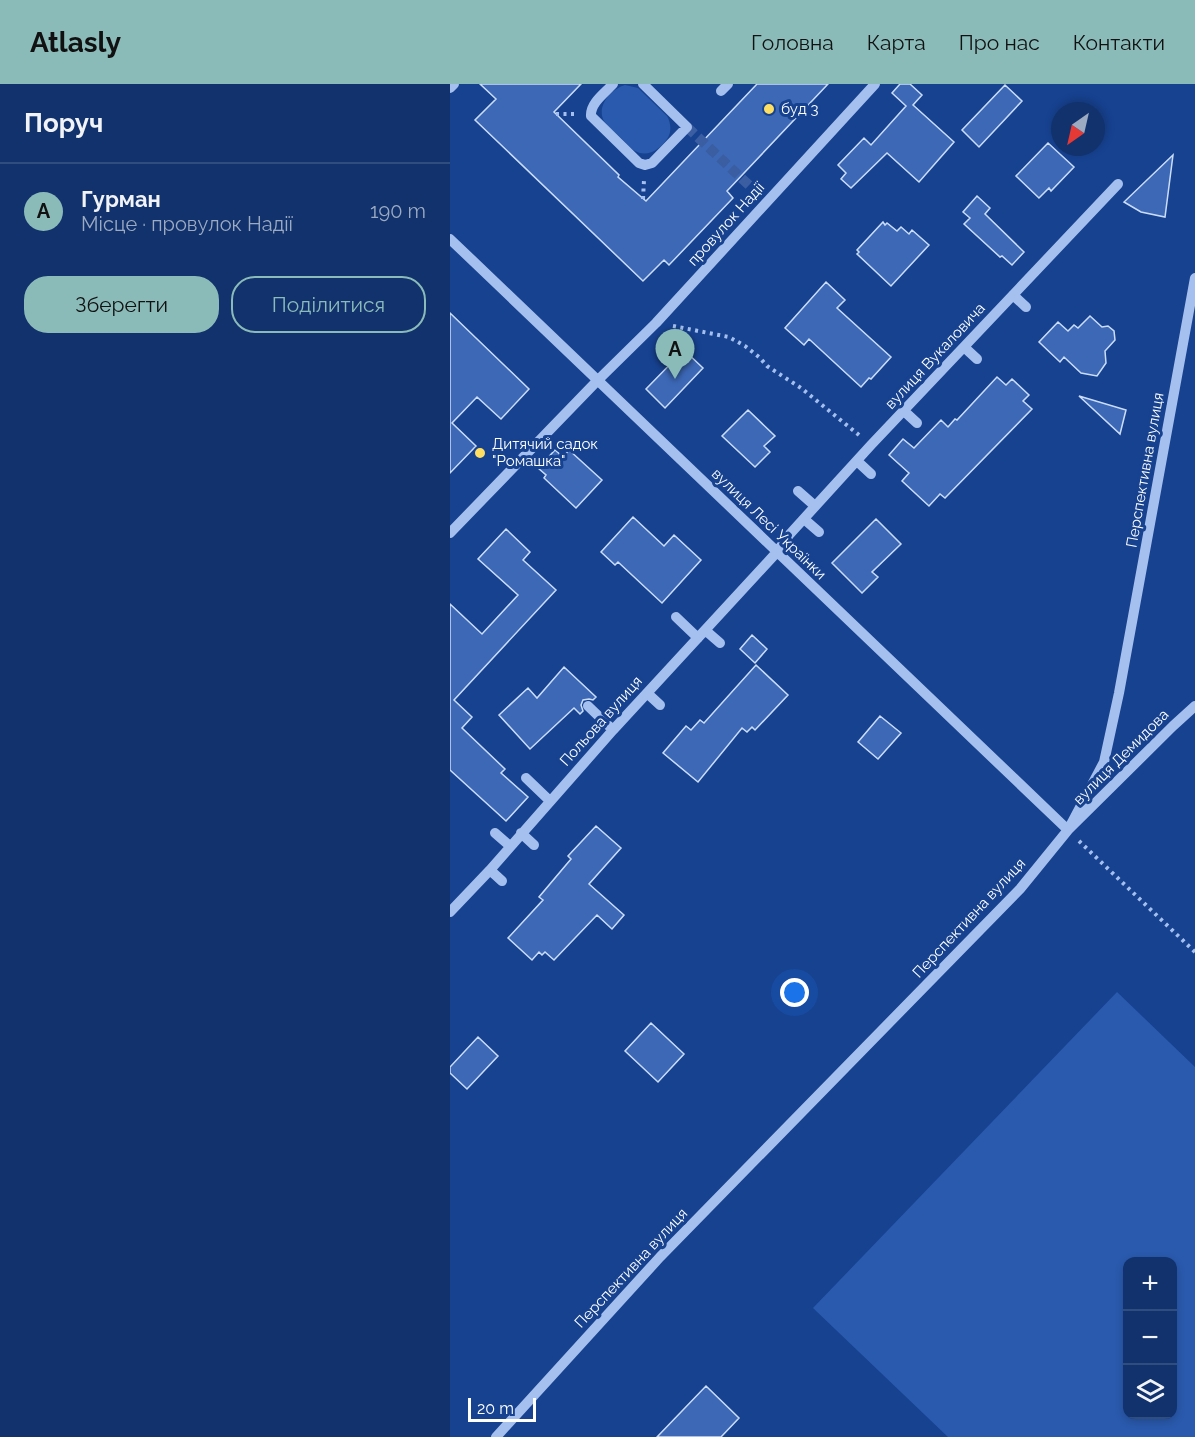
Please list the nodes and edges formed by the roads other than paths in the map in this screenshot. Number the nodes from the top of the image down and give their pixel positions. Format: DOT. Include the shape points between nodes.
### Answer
graph roads {
  1 [pos="454,84"];
  2 [pos="613,84"];
  3 [pos="644,84"];
  4 [pos="875,84"];
  5 [pos="450,88"];
  6 [pos="1118,184"];
  7 [pos="450,239"];
  8 [pos="1195,278"];
  9 [pos="1013,295"];
  10 [pos="1026,307"];
  11 [pos="964,347"];
  12 [pos="977,358"];
  13 [pos="597,381"];
  14 [pos="904,411"];
  15 [pos="917,423"];
  16 [pos="857,461"];
  17 [pos="871,474"];
  18 [pos="798,491"];
  19 [pos="815,506"];
  20 [pos="804,519"];
  21 [pos="819,532"];
  22 [pos="450,533"];
  23 [pos="777,552"];
  24 [pos="676,617"];
  25 [pos="702,634"];
  26 [pos="720,643"];
  27 [pos="647,693"];
  28 [pos="660,705"];
  29 [pos="588,706"];
  30 [pos="1195,706"];
  31 [pos="613,730"];
  32 [pos="526,778"];
  33 [pos="550,801"];
  34 [pos="1068,830"];
  35 [pos="495,833"];
  36 [pos="521,833"];
  37 [pos="534,845"];
  38 [pos="510,846"];
  39 [pos="490,870"];
  40 [pos="502,881"];
  41 [pos="450,912"];
  42 [pos="496,1437"];
  1 -- 5 [label="street"];
  2 -- 3 [label="street" via="590,110 591,116 645,165 652,164 687,127"];
  4 -- 13 [label="street, провулок Надії" via="656,323"];
  6 -- 9 [label="street, вулиця Вукаловича"];
  7 -- 13 [label="street, вулиця Лесі Українки"];
  8 -- 34 [label="street, Перспективна вулиця" via="1104,762"];
  9 -- 10 [label="street"];
  9 -- 11 [label="street, вулиця Вукаловича"];
  11 -- 12 [label="street"];
  11 -- 14 [label="street, вулиця Вукаловича"];
  13 -- 22 [label="street, провулок Надії"];
  13 -- 23 [label="street, вулиця Лесі Українки"];
  14 -- 15 [label="street"];
  14 -- 16 [label="street, вулиця Вукаловича"];
  16 -- 17 [label="street"];
  16 -- 19 [label="street, вулиця Вукаловича"];
  18 -- 19 [label="street"];
  19 -- 20 [label="street, вулиця Вукаловича"];
  20 -- 21 [label="street"];
  20 -- 23 [label="street, вулиця Вукаловича"];
  23 -- 25 [label="street, Польова вулиця"];
  23 -- 34 [label="street, вулиця Лесі Українки"];
  24 -- 25 [label="street"];
  25 -- 26 [label="street"];
  25 -- 27 [label="street, Польова вулиця"];
  27 -- 28 [label="street"];
  27 -- 31 [label="street, Польова вулиця"];
  29 -- 31 [label="street"];
  30 -- 34 [label="street, вулиця Демидова"];
  31 -- 33 [label="street, Польова вулиця"];
  32 -- 33 [label="street"];
  33 -- 36 [label="street, Польова вулиця"];
  34 -- 42 [label="street, Перспективна вулиця" via="1020,889 660,1257"];
  35 -- 38 [label="street"];
  36 -- 37 [label="street"];
  36 -- 38 [label="street, Польова вулиця"];
  38 -- 39 [label="street, Польова вулиця"];
  39 -- 40 [label="street"];
  39 -- 41 [label="street, Польова вулиця"];
}
